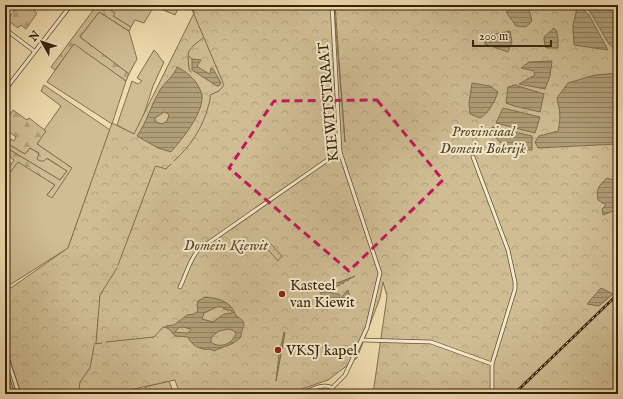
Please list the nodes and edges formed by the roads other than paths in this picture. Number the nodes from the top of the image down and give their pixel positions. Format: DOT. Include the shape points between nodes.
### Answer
graph roads {
  1 [pos="16,5"];
  2 [pos="71,5"];
  3 [pos="332,5"];
  4 [pos="5,20"];
  5 [pos="5,29"];
  6 [pos="34,51"];
  7 [pos="5,90"];
  8 [pos="340,152"];
  9 [pos="473,157"];
  10 [pos="180,287"];
  11 [pos="362,340"];
  12 [pos="5,352"];
  13 [pos="492,364"];
  14 [pos="332,388"];
  15 [pos="19,394"];
  16 [pos="300,394"];
  17 [pos="334,394"];
  18 [pos="492,394"];
  19 [pos="576,394"];
  20 [pos="585,394"];
  1 -- 4 [label="street"];
  2 -- 6 [label="street"];
  3 -- 8 [label="street, KIEWITSTRAAT"];
  5 -- 6 [label="street"];
  6 -- 7 [label="street"];
  8 -- 10 [label="street" via="198,250 186,268"];
  8 -- 11 [label="street, KIEWITSTRAAT" via="380,273"];
  9 -- 13 [label="street" via="508,250 515,282"];
  11 -- 13 [label="street" via="431,342"];
  11 -- 14 [label="street, KIEWITSTRAAT" via="344,374"];
  12 -- 15 [label="street"];
  13 -- 18 [label="street"];
  14 -- 16 [label="street" via="324,386"];
  14 -- 17 [label="street"];
  19 -- 20 [label="street"];
}
